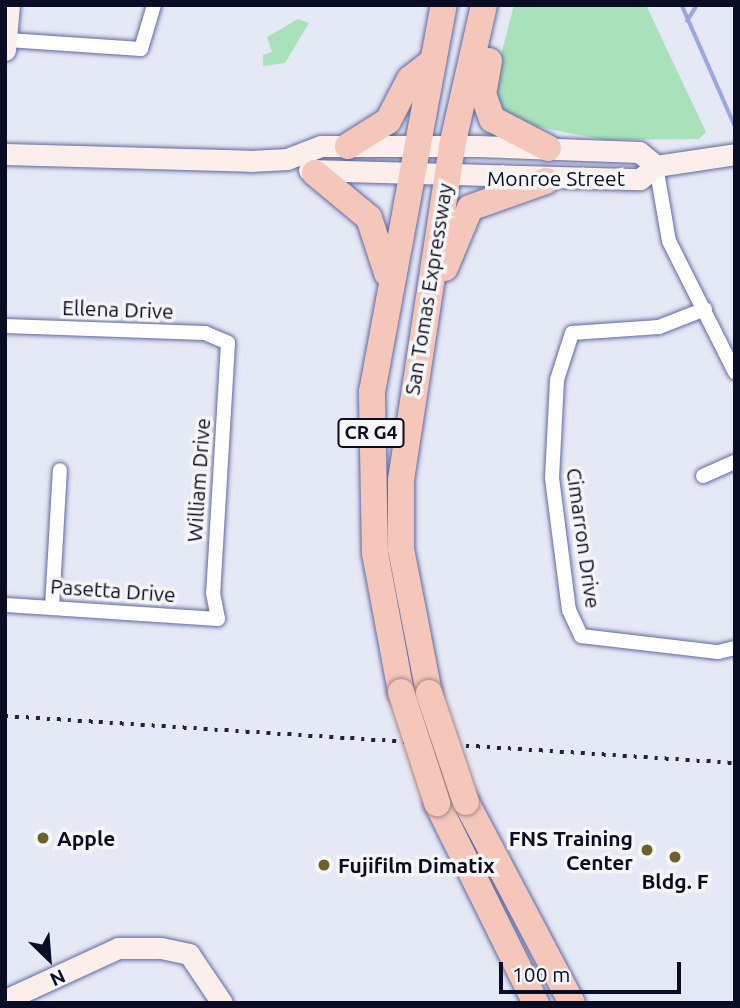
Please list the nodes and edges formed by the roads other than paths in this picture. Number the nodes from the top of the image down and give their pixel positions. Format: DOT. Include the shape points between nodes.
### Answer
graph roads {
  1 [pos="9,5"];
  2 [pos="154,5"];
  3 [pos="444,5"];
  4 [pos="484,5"];
  5 [pos="496,5"];
  6 [pos="6,45"];
  7 [pos="433,61"];
  8 [pos="348,146"];
  9 [pos="416,146"];
  10 [pos="452,146"];
  11 [pos="548,148"];
  12 [pos="5,154"];
  13 [pos="735,154"];
  14 [pos="286,159"];
  15 [pos="656,166"];
  16 [pos="315,173"];
  17 [pos="409,174"];
  18 [pos="447,176"];
  19 [pos="546,181"];
  20 [pos="388,278"];
  21 [pos="705,310"];
  22 [pos="5,326"];
  23 [pos="228,343"];
  24 [pos="415,356"];
  25 [pos="735,372"];
  26 [pos="735,462"];
  27 [pos="60,470"];
  28 [pos="703,476"];
  29 [pos="5,605"];
  30 [pos="52,607"];
  31 [pos="218,619"];
  32 [pos="735,648"];
  33 [pos="5,1000"];
  34 [pos="222,1003"];
  35 [pos="536,1003"];
  36 [pos="572,1003"];
  1 -- 6 [label="main road"];
  2 -- 6 [label="street" via="141,49"];
  3 -- 7 [label="highway, San Tomas Expressway / CR G4"];
  4 -- 10 [label="highway, San Tomas Expressway / CR G4"];
  5 -- 11 [label="highway" via="484,103 501,127"];
  7 -- 8 [label="highway" via="410,79 388,121"];
  7 -- 9 [label="highway, San Tomas Expressway / CR G4"];
  8 -- 9 [label="main road, Monroe Street"];
  8 -- 14 [label="main road, Monroe Street" via="321,146"];
  9 -- 10 [label="main road, Monroe Street"];
  9 -- 17 [label="highway, San Tomas Expressway / CR G4"];
  10 -- 11 [label="main road, Monroe Street"];
  10 -- 18 [label="highway, San Tomas Expressway / CR G4"];
  11 -- 15 [label="main road, Monroe Street" via="639,152"];
  12 -- 14 [label="main road, Monroe Street"];
  13 -- 15 [label="main road, Monroe Street"];
  14 -- 16 [label="main road, Monroe Street"];
  15 -- 19 [label="main road, Monroe Street" via="640,179"];
  15 -- 21 [label="street" via="665,230"];
  16 -- 17 [label="main road, Monroe Street"];
  16 -- 20 [label="highway" via="369,218"];
  17 -- 18 [label="main road, Monroe Street"];
  17 -- 20 [label="highway, San Tomas Expressway / CR G4"];
  18 -- 19 [label="main road, Monroe Street"];
  18 -- 24 [label="highway, San Tomas Expressway / CR G4"];
  19 -- 24 [label="highway" via="489,198 463,215"];
  20 -- 35 [label="highway, San Tomas Expressway / CR G4, bridge" via="372,392 370,470 377,565 401,692 437,803"];
  21 -- 25 [label="street"];
  21 -- 32 [label="street, Cimarron Drive" via="659,327 572,333 565,343 552,478 569,610 581,636 718,652"];
  22 -- 23 [label="street, Ellena Drive" via="205,332"];
  23 -- 31 [label="street, William Drive" via="213,593"];
  24 -- 36 [label="highway, San Tomas Expressway / CR G4, bridge" via="401,480 401,549 429,693 466,802"];
  26 -- 28 [label="street"];
  27 -- 30 [label="street"];
  29 -- 30 [label="street, Pasetta Drive"];
  30 -- 31 [label="street, Pasetta Drive"];
  33 -- 34 [label="main road" via="118,948 161,948 189,954"];
}
